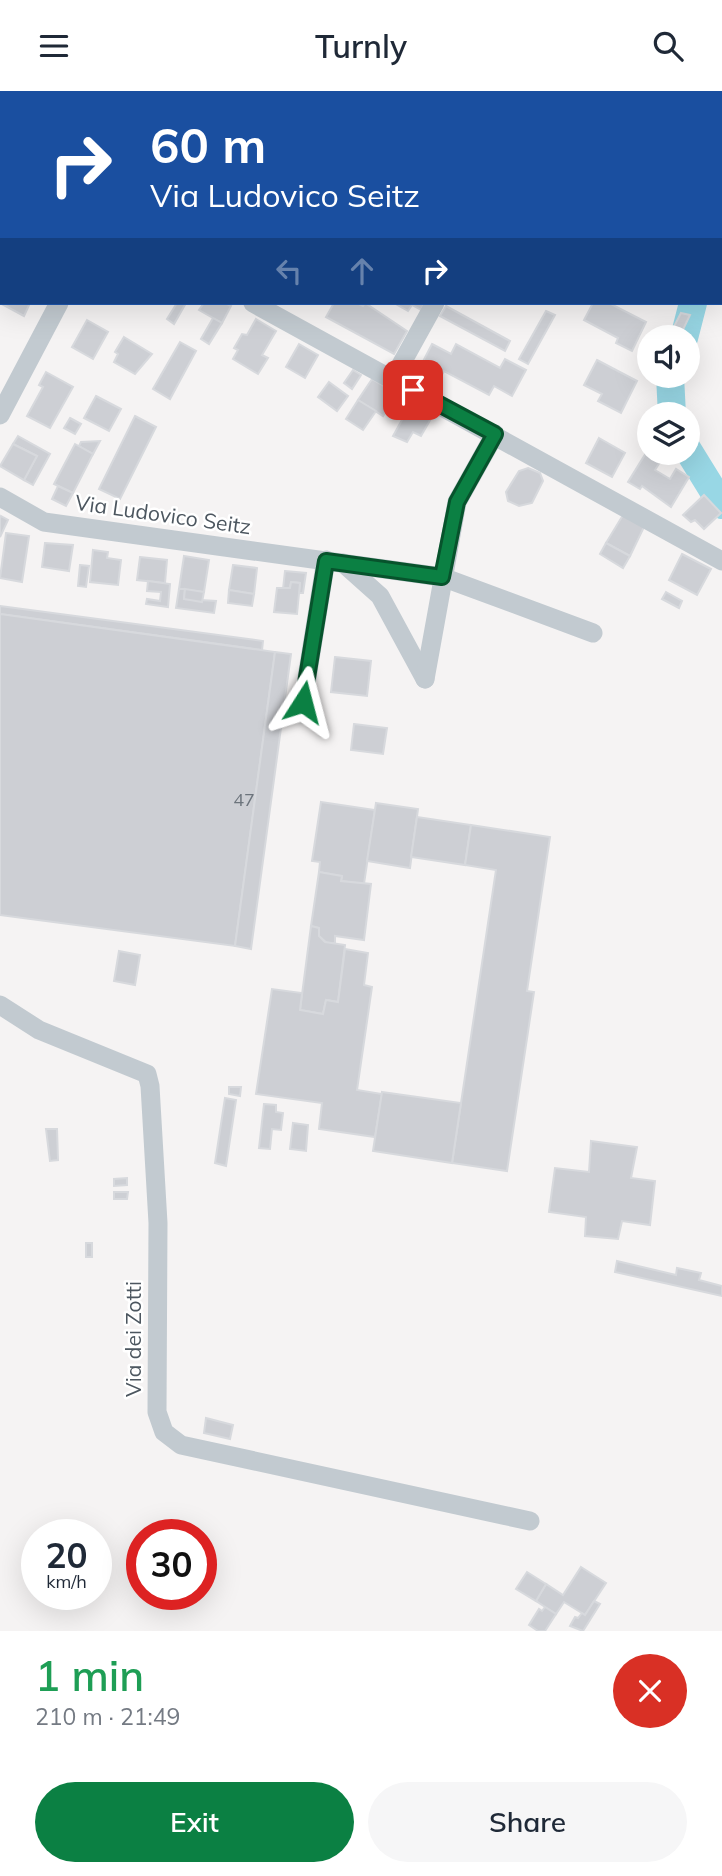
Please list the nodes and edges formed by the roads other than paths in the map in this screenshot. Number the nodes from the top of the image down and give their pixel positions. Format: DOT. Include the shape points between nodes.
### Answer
graph roads {
  1 [pos="58,305"];
  2 [pos="257,305"];
  3 [pos="434,305"];
  4 [pos="393,379"];
  5 [pos="0,415"];
  6 [pos="495,434"];
  7 [pos="0,497"];
  8 [pos="722,561"];
  9 [pos="334,562"];
  10 [pos="442,577"];
  11 [pos="593,633"];
  12 [pos="303,702"];
  13 [pos="0,1005"];
  14 [pos="530,1521"];
  1 -- 5 [label="street"];
  2 -- 4 [label="street"];
  3 -- 4 [label="street"];
  4 -- 6 [label="street"];
  6 -- 8 [label="street"];
  6 -- 10 [label="street" via="457,502"];
  7 -- 9 [label="street, Via Ludovico Seitz" via="44,522"];
  9 -- 10 [label="street, Via Ludovico Seitz"];
  9 -- 10 [label="street" via="380,596 425,679"];
  9 -- 12 [label="street"];
  10 -- 11 [label="street, Via Ludovico Seitz"];
  13 -- 14 [label="street, Via dei Zotti" via="39,1030 147,1074 158,1223 157,1412 164,1432 181,1445"];
}
